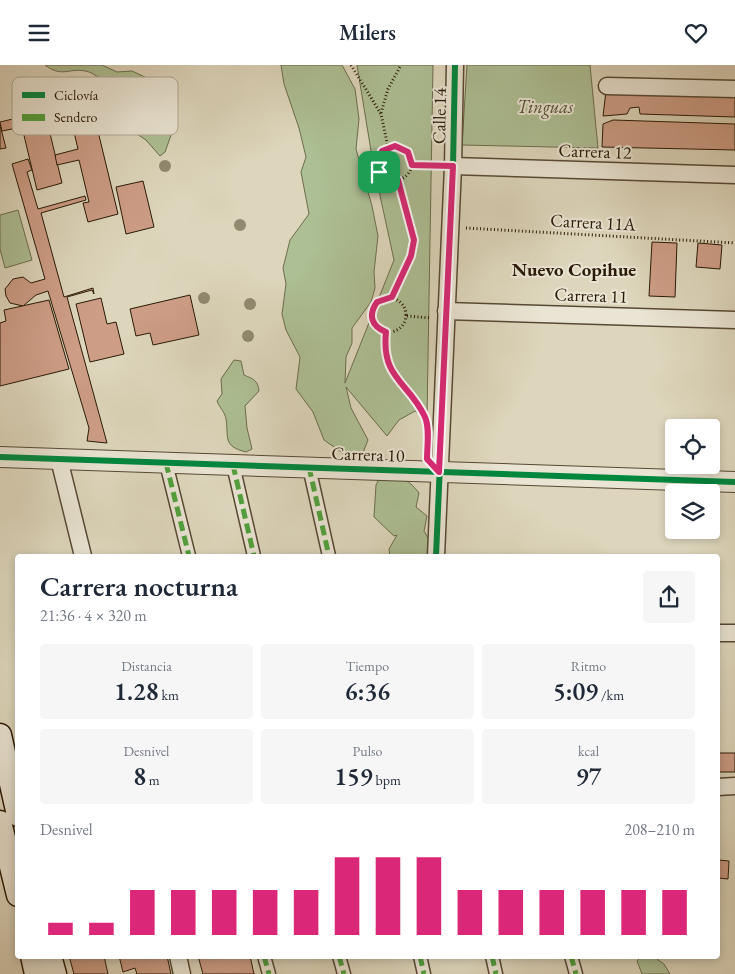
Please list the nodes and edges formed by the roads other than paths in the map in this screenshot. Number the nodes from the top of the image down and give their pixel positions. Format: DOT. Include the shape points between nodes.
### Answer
graph roads {
  1 [pos="456,65"];
  2 [pos="607,86"];
  3 [pos="735,89"];
  4 [pos="453,166"];
  5 [pos="735,175"];
  6 [pos="446,311"];
  7 [pos="735,320"];
  8 [pos="0,457"];
  9 [pos="60,459"];
  10 [pos="166,463"];
  11 [pos="233,465"];
  12 [pos="309,467"];
  13 [pos="439,472"];
  14 [pos="735,481"];
  15 [pos="84,554"];
  16 [pos="189,554"];
  17 [pos="254,554"];
  18 [pos="329,554"];
  19 [pos="436,554"];
  20 [pos="720,633"];
  21 [pos="735,633"];
  22 [pos="0,735"];
  23 [pos="13,768"];
  24 [pos="735,786"];
  25 [pos="15,787"];
  26 [pos="720,787"];
  27 [pos="0,822"];
  28 [pos="15,883"];
  29 [pos="33,959"];
  30 [pos="51,959"];
  31 [pos="179,959"];
  32 [pos="265,959"];
  33 [pos="340,959"];
  34 [pos="421,959"];
  35 [pos="493,959"];
  36 [pos="572,959"];
  37 [pos="36,974"];
  38 [pos="55,974"];
  39 [pos="182,974"];
  40 [pos="269,974"];
  41 [pos="344,974"];
  42 [pos="424,974"];
  43 [pos="496,974"];
  44 [pos="576,974"];
  1 -- 4 [label="street, Calle 14"];
  2 -- 3 [label="street"];
  4 -- 5 [label="street, Carrera 12"];
  4 -- 6 [label="street, Calle 14"];
  6 -- 7 [label="street, Carrera 11"];
  6 -- 13 [label="street, Calle 14"];
  8 -- 9 [label="street, Carrera 10"];
  9 -- 10 [label="street, Carrera 10"];
  9 -- 15 [label="street"];
  10 -- 11 [label="street, Carrera 10"];
  10 -- 16 [label="street"];
  11 -- 12 [label="street, Carrera 10"];
  11 -- 17 [label="street"];
  12 -- 13 [label="street, Carrera 10"];
  12 -- 18 [label="street"];
  13 -- 14 [label="street, Carrera 10"];
  13 -- 19 [label="street, Calle 14"];
  20 -- 21 [label="street"];
  22 -- 23 [label="main road"];
  23 -- 25 [label="main road"];
  24 -- 26 [label="street"];
  27 -- 28 [label="main road"];
  29 -- 37 [label="main road"];
  30 -- 38 [label="main road"];
  31 -- 39 [label="street"];
  32 -- 40 [label="street"];
  33 -- 41 [label="street"];
  34 -- 42 [label="street"];
  35 -- 43 [label="street"];
  36 -- 44 [label="street"];
}
